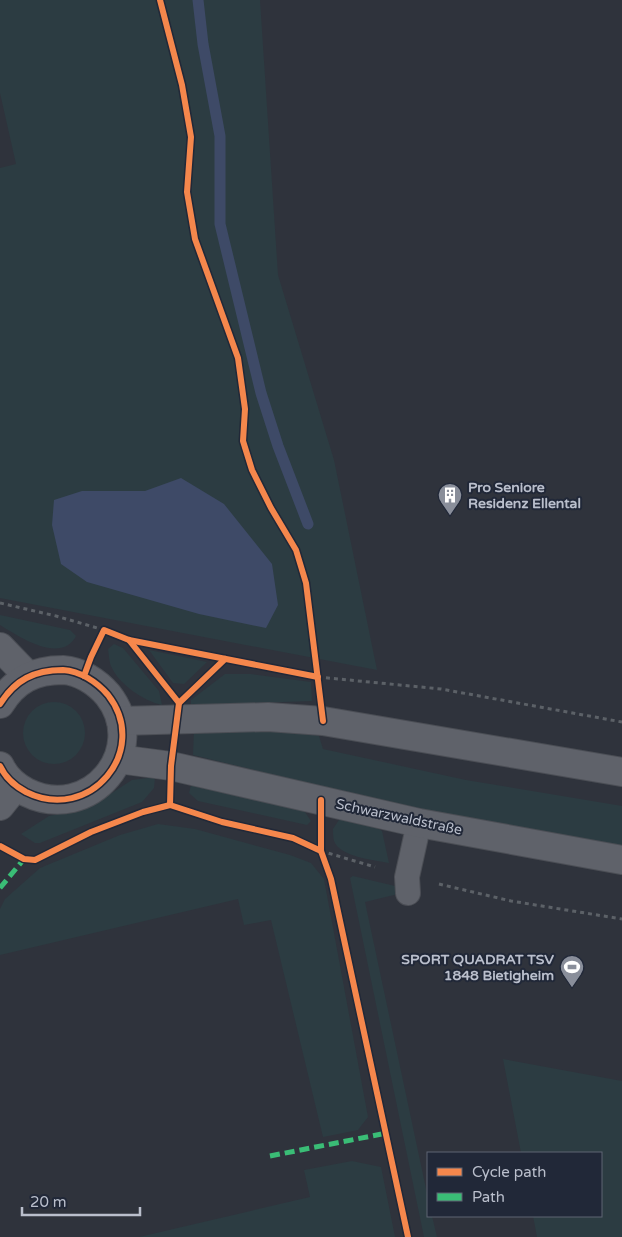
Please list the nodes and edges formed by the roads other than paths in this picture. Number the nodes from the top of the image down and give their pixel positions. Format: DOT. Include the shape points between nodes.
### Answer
graph roads {
  1 [pos="0,647"];
  2 [pos="28,676"];
  3 [pos="0,704"];
  4 [pos="121,721"];
  5 [pos="118,759"];
  6 [pos="622,772"];
  7 [pos="5,786"];
  8 [pos="419,824"];
  9 [pos="622,860"];
  10 [pos="408,885"];
  1 -- 2 [label="street"];
  2 -- 3 [label="street" via="9,691"];
  2 -- 4 [label="street" via="47,670 66,670 84,676 101,687 114,703"];
  4 -- 5 [label="street"];
  4 -- 6 [label="street" via="268,717 323,721"];
  5 -- 7 [label="street" via="105,779 85,794 62,801 38,798"];
  5 -- 8 [label="street, Schwarzwaldstraße" via="171,766"];
  8 -- 9 [label="street, Schwarzwaldstraße"];
  8 -- 10 [label="lane"];
}
